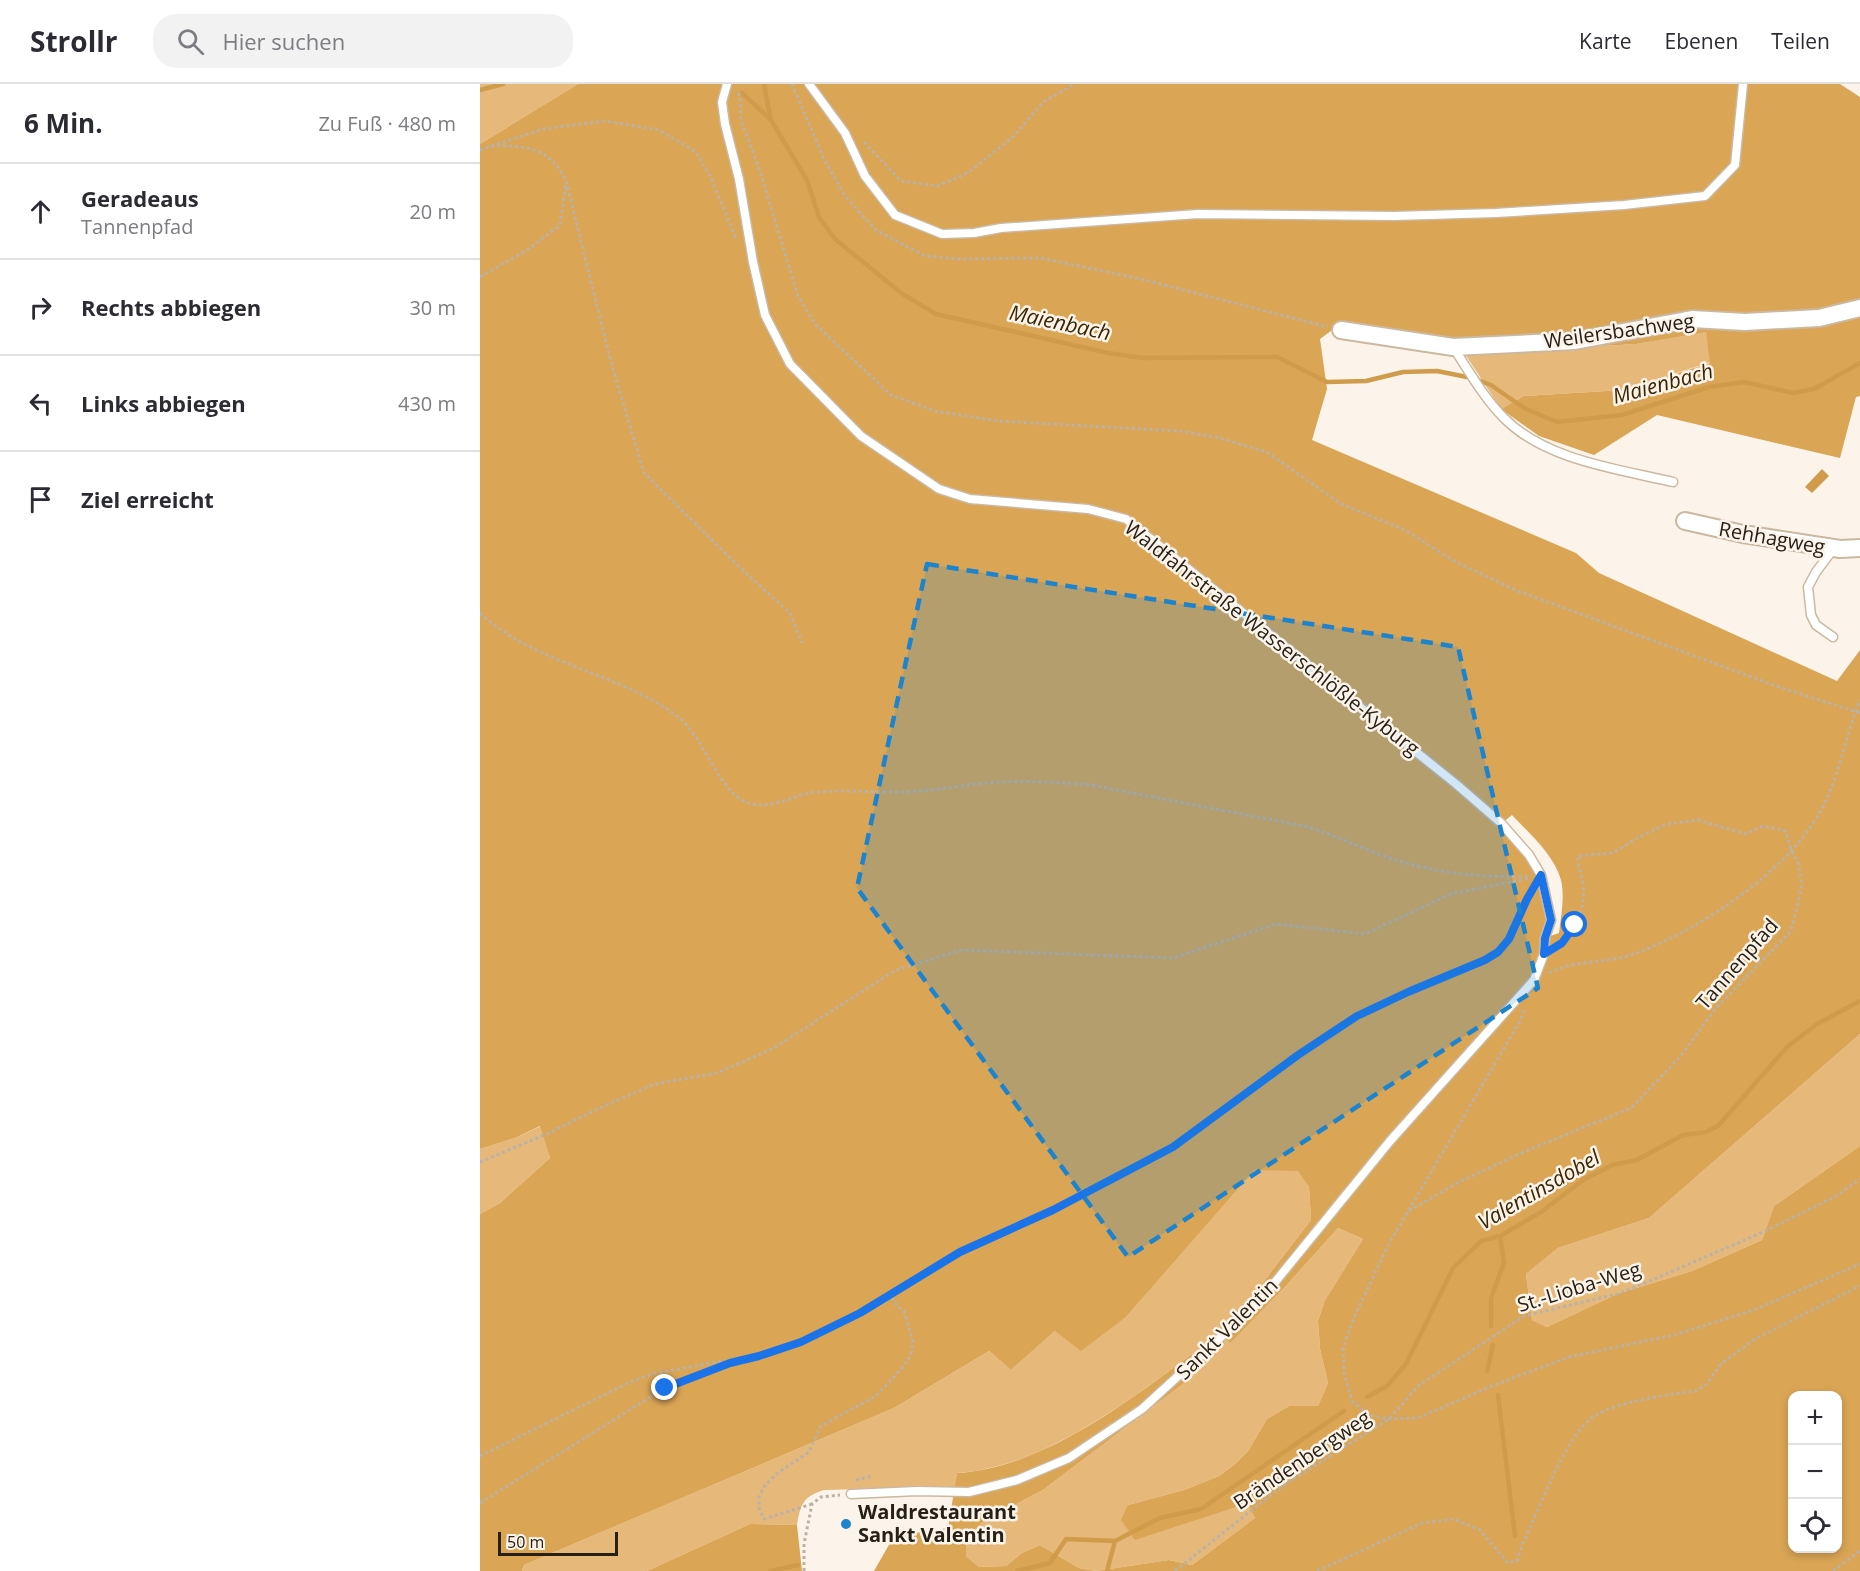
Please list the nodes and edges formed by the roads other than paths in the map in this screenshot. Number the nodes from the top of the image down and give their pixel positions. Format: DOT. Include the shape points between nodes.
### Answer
graph roads {
  1 [pos="728,84"];
  2 [pos="808,84"];
  3 [pos="1743,84"];
  4 [pos="1860,308"];
  5 [pos="1341,330"];
  6 [pos="1453,347"];
  7 [pos="1673,482"];
  8 [pos="1685,521"];
  9 [pos="1834,548"];
  10 [pos="1860,548"];
  11 [pos="1833,637"];
  12 [pos="1534,980"];
  13 [pos="851,1494"];
  1 -- 12 [label="lane, Waldfahrstraße Wasserschlößle-Kyburg" via="722,102 725,124 753,262 765,315 790,364 861,436 939,489 969,499 1088,509 1126,519 1456,784 1501,823 1541,875 1551,920"];
  2 -- 3 [label="lane" via="845,133 865,176 895,215 942,234 1198,214 1496,213 1624,206 1705,196 1735,165"];
  4 -- 6 [label="street, Weilersbachweg" via="1819,318 1745,322 1692,319 1575,340"];
  5 -- 6 [label="street, Weilersbachweg"];
  6 -- 7 [label="lane" via="1504,418 1536,443 1601,465"];
  8 -- 9 [label="street, Rehhagweg"];
  9 -- 10 [label="street, Rehhagweg"];
  9 -- 11 [label="lane" via="1808,587 1810,615 1816,625"];
  12 -- 13 [label="lane, Sankt Valentin" via="1390,1141 1258,1303 1142,1409 1069,1458 1017,1480 969,1492"];
}
